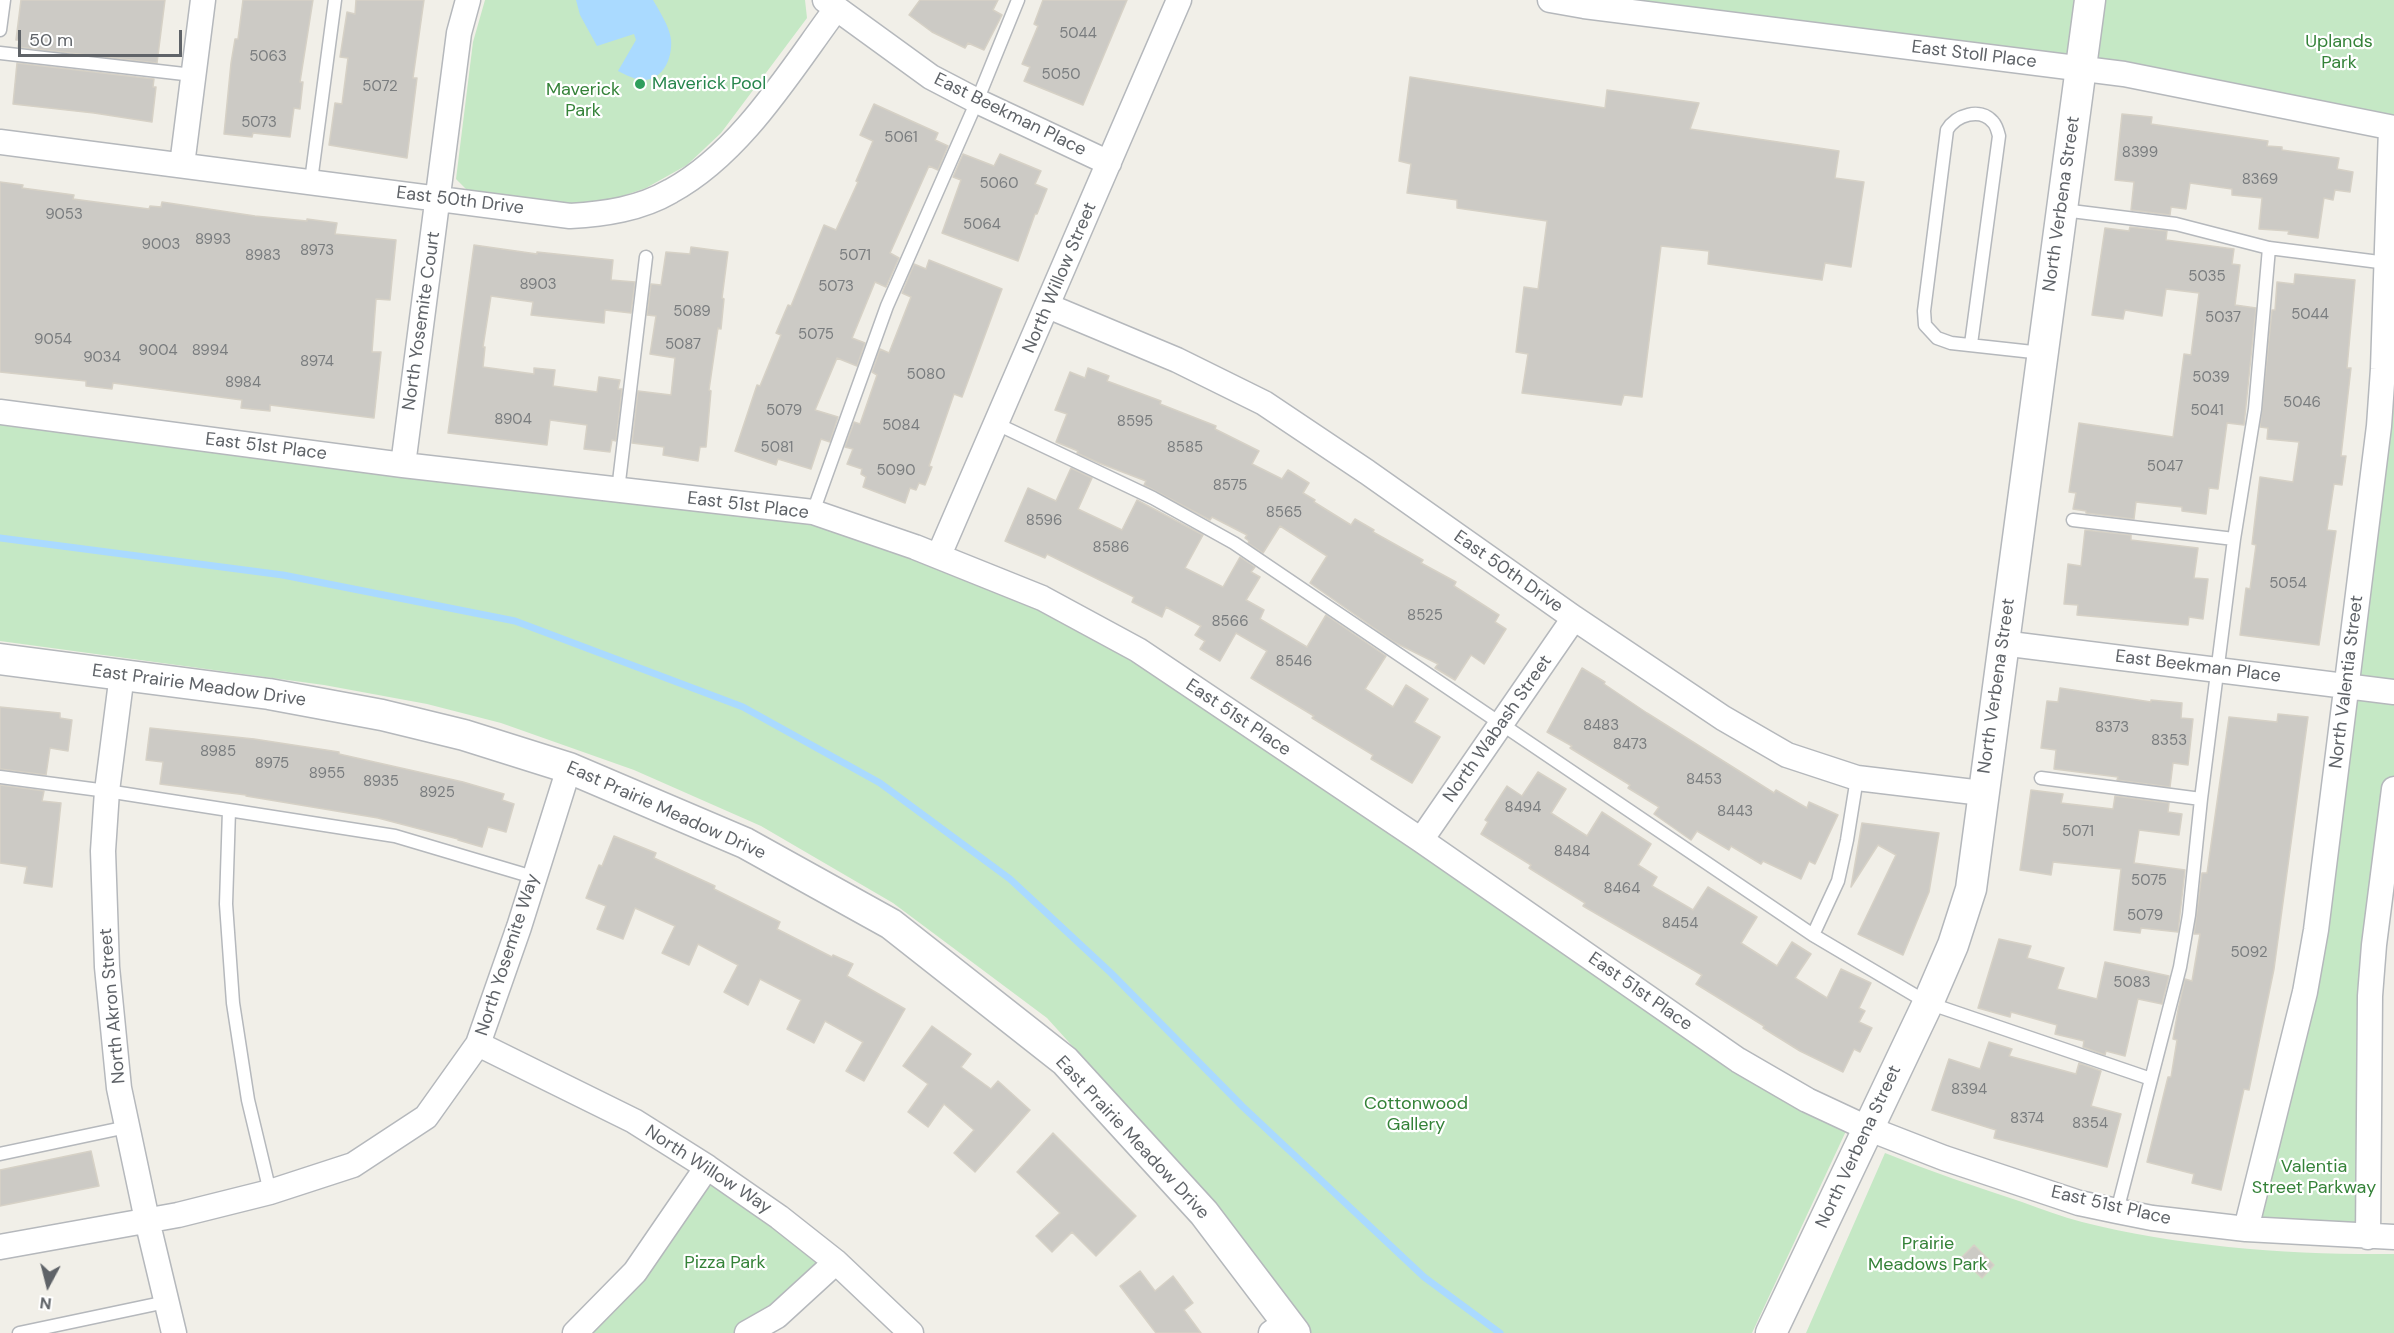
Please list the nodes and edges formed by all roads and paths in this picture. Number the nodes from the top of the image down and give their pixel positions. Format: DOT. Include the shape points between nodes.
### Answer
graph roads {
  1 [pos="4,0"];
  2 [pos="203,0"];
  3 [pos="335,0"];
  4 [pos="468,0"];
  5 [pos="1018,0"];
  6 [pos="1179,0"];
  7 [pos="1550,0"];
  8 [pos="2090,0"];
  9 [pos="831,4"];
  10 [pos="0,30"];
  11 [pos="0,53"];
  12 [pos="2081,69"];
  13 [pos="193,75"];
  14 [pos="977,102"];
  15 [pos="2393,128"];
  16 [pos="0,142"];
  17 [pos="1109,164"];
  18 [pos="182,165"];
  19 [pos="311,181"];
  20 [pos="439,199"];
  21 [pos="2062,209"];
  22 [pos="2268,248"];
  23 [pos="646,257"];
  24 [pos="2387,263"];
  25 [pos="1048,306"];
  26 [pos="1971,344"];
  27 [pos="2042,354"];
  28 [pos="0,412"];
  29 [pos="997,424"];
  30 [pos="403,465"];
  31 [pos="618,490"];
  32 [pos="813,512"];
  33 [pos="2073,519"];
  34 [pos="2234,539"];
  35 [pos="939,555"];
  36 [pos="1574,618"];
  37 [pos="2002,643"];
  38 [pos="0,659"];
  39 [pos="2218,670"];
  40 [pos="122,674"];
  41 [pos="2346,686"];
  42 [pos="2394,692"];
  43 [pos="1501,724"];
  44 [pos="569,768"];
  45 [pos="0,777"];
  46 [pos="1857,778"];
  47 [pos="2041,778"];
  48 [pos="2394,789"];
  49 [pos="107,791"];
  50 [pos="1982,793"];
  51 [pos="2201,799"];
  52 [pos="230,810"];
  53 [pos="1421,840"];
  54 [pos="533,877"];
  55 [pos="1813,935"];
  56 [pos="1928,1003"];
  57 [pos="478,1044"];
  58 [pos="2151,1079"];
  59 [pos="127,1127"];
  60 [pos="1868,1128"];
  61 [pos="0,1154"];
  62 [pos="707,1167"];
  63 [pos="270,1192"];
  64 [pos="2117,1211"];
  65 [pos="147,1220"];
  66 [pos="2246,1229"];
  67 [pos="2368,1237"];
  68 [pos="2394,1237"];
  69 [pos="0,1247"];
  70 [pos="836,1262"];
  71 [pos="166,1302"];
  72 [pos="1284,1329"];
  73 [pos="19,1333"];
  74 [pos="174,1333"];
  75 [pos="575,1333"];
  76 [pos="747,1333"];
  77 [pos="911,1333"];
  78 [pos="1771,1333"];
  1 -- 10 [label="lane"];
  2 -- 13 [label="street"];
  3 -- 19 [label="lane"];
  4 -- 20 [label="street, North Yosemite Court" via="459,33"];
  5 -- 14 [label="lane"];
  6 -- 17 [label="street, North Willow Street"];
  7 -- 12 [label="street, East Stoll Place"];
  8 -- 12 [label="street, North Verbena Street"];
  9 -- 14 [label="street, East Beekman Place" via="931,77"];
  9 -- 20 [label="street, East 50th Drive" via="744,130 704,170 671,192 632,207 570,216"];
  11 -- 13 [label="lane"];
  12 -- 15 [label="street, East Stoll Place" via="2124,74"];
  12 -- 21 [label="street, North Verbena Street"];
  13 -- 18 [label="street"];
  14 -- 17 [label="street, East Beekman Place"];
  14 -- 32 [label="lane" via="887,306"];
  15 -- 24 [label="street, North Valentia Street"];
  16 -- 18 [label="street, East 50th Drive"];
  17 -- 25 [label="street, North Willow Street"];
  18 -- 19 [label="street, East 50th Drive"];
  19 -- 20 [label="street, East 50th Drive"];
  20 -- 30 [label="street, North Yosemite Court"];
  21 -- 22 [label="lane" via="2176,224"];
  21 -- 27 [label="street, North Verbena Street"];
  22 -- 24 [label="lane"];
  22 -- 34 [label="lane" via="2255,409"];
  23 -- 31 [label="lane"];
  24 -- 41 [label="street, North Valentia Street" via="2379,426"];
  25 -- 29 [label="street, North Willow Street"];
  25 -- 36 [label="street, East 50th Drive" via="1177,360 1264,403"];
  26 -- 26 [label="lane" via="1999,136 1994,123 1982,114 1964,115 1952,121 1947,130 1924,311 1924,325 1937,338"];
  26 -- 27 [label="lane"];
  27 -- 37 [label="street, North Verbena Street"];
  28 -- 30 [label="street, East 51st Place"];
  29 -- 35 [label="street, North Willow Street"];
  29 -- 43 [label="lane" via="1153,498 1234,543"];
  30 -- 31 [label="street, East 51st Place"];
  31 -- 32 [label="street, East 51st Place"];
  32 -- 35 [label="street, East 51st Place"];
  33 -- 34 [label="lane"];
  34 -- 39 [label="lane"];
  35 -- 53 [label="street, East 51st Place" via="1042,598 1138,650"];
  36 -- 43 [label="street, North Wabash Street"];
  36 -- 46 [label="street, East 50th Drive" via="1723,718 1787,755"];
  37 -- 39 [label="street, East Beekman Place"];
  37 -- 50 [label="street, North Verbena Street"];
  38 -- 40 [label="street, East Prairie Meadow Drive"];
  39 -- 41 [label="street, East Beekman Place"];
  39 -- 51 [label="lane"];
  40 -- 44 [label="street, East Prairie Meadow Drive" via="269,694 382,715 464,735"];
  40 -- 49 [label="street, North Akron Street"];
  41 -- 42 [label="street, East Beekman Place"];
  41 -- 66 [label="street, North Valentia Street" via="2311,963"];
  43 -- 53 [label="street, North Wabash Street"];
  43 -- 55 [label="lane"];
  44 -- 54 [label="street, North Yosemite Way"];
  44 -- 72 [label="street, East Prairie Meadow Drive" via="746,843 891,924 1065,1061 1204,1213"];
  45 -- 49 [label="lane"];
  46 -- 50 [label="street, East 50th Drive"];
  46 -- 55 [label="lane" via="1838,881"];
  47 -- 51 [label="lane"];
  48 -- 67 [label="street" via="2370,988"];
  49 -- 52 [label="lane"];
  49 -- 59 [label="street, North Akron Street" via="103,851 107,967 119,1088"];
  50 -- 56 [label="street, North Verbena Street" via="1971,889"];
  51 -- 58 [label="lane" via="2182,957"];
  52 -- 54 [label="lane" via="395,836"];
  52 -- 63 [label="lane" via="226,904 233,1003 248,1100"];
  53 -- 60 [label="street, East 51st Place" via="1738,1060 1807,1100"];
  54 -- 57 [label="street, North Yosemite Way"];
  55 -- 56 [label="lane"];
  56 -- 58 [label="lane"];
  56 -- 60 [label="street, North Verbena Street"];
  57 -- 62 [label="street, North Willow Way" via="634,1121"];
  57 -- 63 [label="street, North Yosemite Way" via="426,1117 353,1166"];
  58 -- 64 [label="lane"];
  59 -- 61 [label="lane"];
  59 -- 65 [label="street, North Akron Street"];
  60 -- 64 [label="street, East 51st Place" via="2079,1203"];
  60 -- 78 [label="street, North Verbena Street"];
  62 -- 70 [label="street, North Willow Way"];
  62 -- 75 [label="street" via="635,1272"];
  63 -- 65 [label="street, North Yosemite Way"];
  64 -- 66 [label="street, East 51st Place"];
  65 -- 69 [label="street, North Yosemite Way"];
  65 -- 71 [label="street, North Akron Street"];
  66 -- 67 [label="street, East 51st Place"];
  67 -- 68 [label="street, East 51st Place"];
  70 -- 76 [label="street" via="777,1316"];
  70 -- 77 [label="street, North Willow Way"];
  71 -- 73 [label="lane"];
  71 -- 74 [label="street, North Akron Street"];
}
